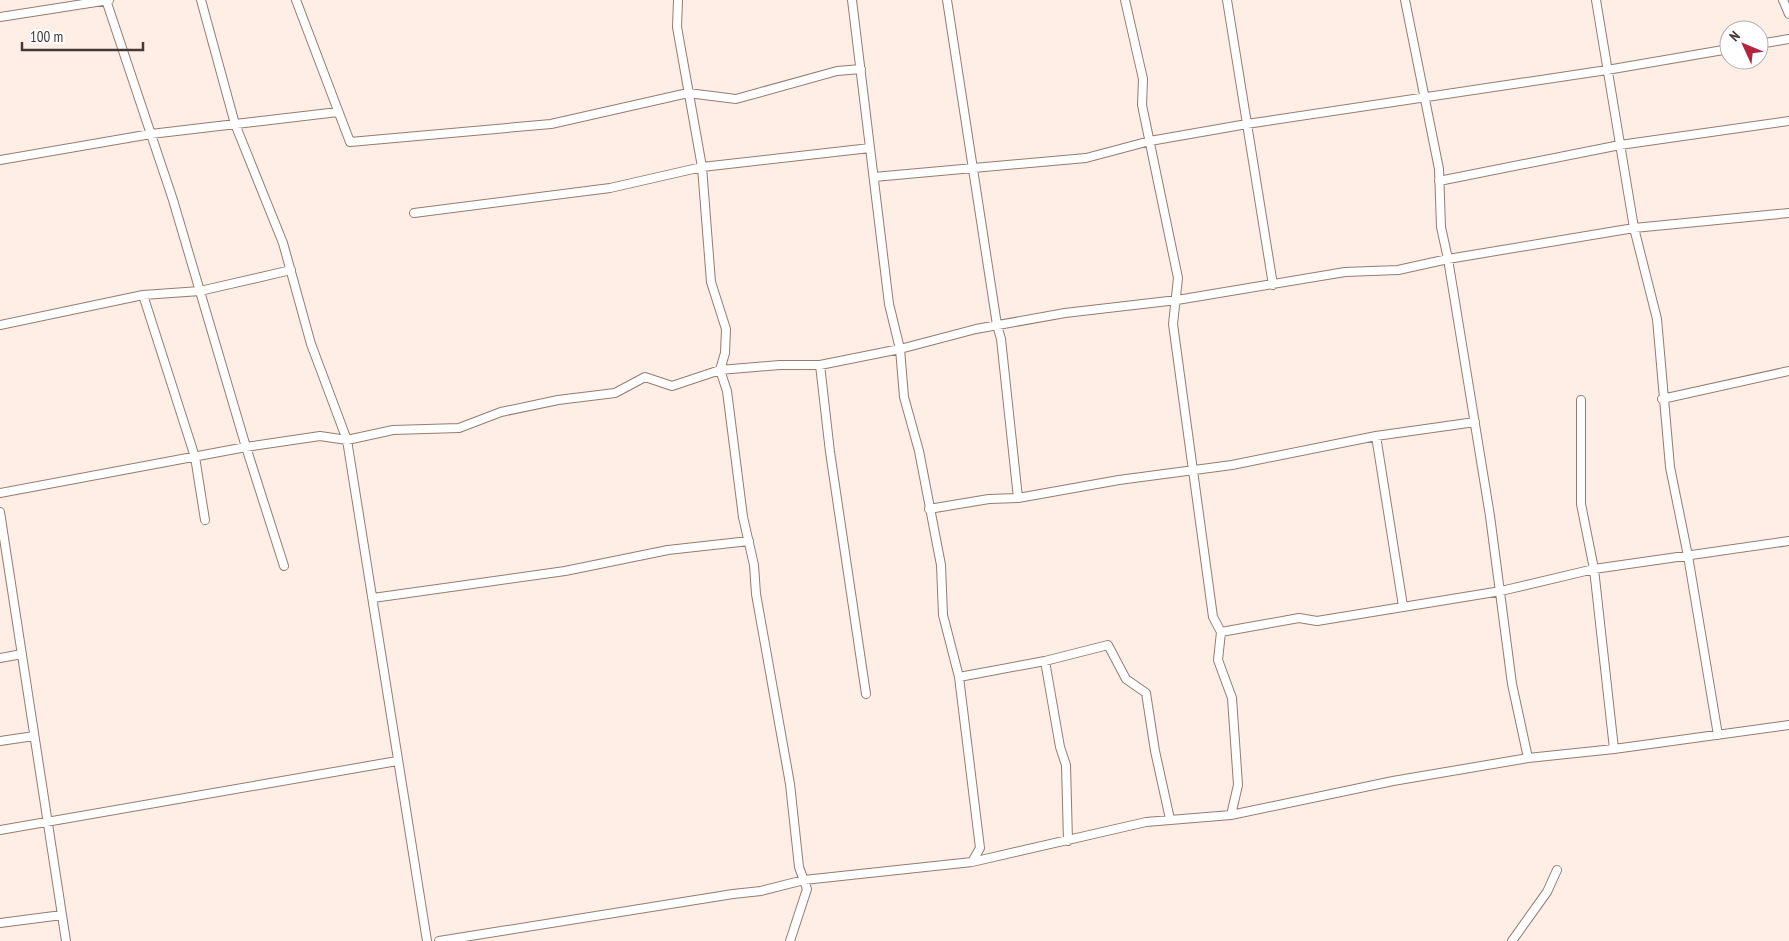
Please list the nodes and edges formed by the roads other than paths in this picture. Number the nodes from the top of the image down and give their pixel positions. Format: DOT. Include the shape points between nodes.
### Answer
graph roads {
  1 [pos="108,0"];
  2 [pos="201,0"];
  3 [pos="296,0"];
  4 [pos="678,0"];
  5 [pos="852,0"];
  6 [pos="947,0"];
  7 [pos="1125,0"];
  8 [pos="1227,0"];
  9 [pos="1405,0"];
  10 [pos="1596,0"];
  11 [pos="1783,0"];
  12 [pos="1789,14"];
  13 [pos="0,17"];
  14 [pos="1789,39"];
  15 [pos="1769,42"];
  16 [pos="1719,52"];
  17 [pos="861,70"];
  18 [pos="1607,70"];
  19 [pos="688,93"];
  20 [pos="1424,96"];
  21 [pos="338,112"];
  22 [pos="1789,122"];
  23 [pos="235,124"];
  24 [pos="1247,124"];
  25 [pos="151,134"];
  26 [pos="1150,141"];
  27 [pos="1620,145"];
  28 [pos="870,148"];
  29 [pos="0,160"];
  30 [pos="702,166"];
  31 [pos="972,169"];
  32 [pos="874,177"];
  33 [pos="1439,181"];
  34 [pos="1789,213"];
  35 [pos="414,214"];
  36 [pos="1634,228"];
  37 [pos="1448,259"];
  38 [pos="290,270"];
  39 [pos="1273,285"];
  40 [pos="200,291"];
  41 [pos="143,295"];
  42 [pos="1177,300"];
  43 [pos="0,325"];
  44 [pos="997,325"];
  45 [pos="900,349"];
  46 [pos="820,365"];
  47 [pos="720,370"];
  48 [pos="1789,370"];
  49 [pos="1662,399"];
  50 [pos="1581,400"];
  51 [pos="1475,422"];
  52 [pos="1376,436"];
  53 [pos="347,440"];
  54 [pos="246,447"];
  55 [pos="195,457"];
  56 [pos="1193,469"];
  57 [pos="0,493"];
  58 [pos="1018,498"];
  59 [pos="929,509"];
  60 [pos="0,512"];
  61 [pos="205,520"];
  62 [pos="749,541"];
  63 [pos="1789,542"];
  64 [pos="1688,556"];
  65 [pos="284,566"];
  66 [pos="1594,568"];
  67 [pos="10,574"];
  68 [pos="0,575"];
  69 [pos="1501,590"];
  70 [pos="373,598"];
  71 [pos="1402,606"];
  72 [pos="1221,632"];
  73 [pos="22,654"];
  74 [pos="0,658"];
  75 [pos="1046,661"];
  76 [pos="959,677"];
  77 [pos="866,694"];
  78 [pos="1789,726"];
  79 [pos="1718,735"];
  80 [pos="34,736"];
  81 [pos="0,742"];
  82 [pos="1614,749"];
  83 [pos="1528,758"];
  84 [pos="397,761"];
  85 [pos="1231,815"];
  86 [pos="1170,820"];
  87 [pos="47,821"];
  88 [pos="0,830"];
  89 [pos="1068,841"];
  90 [pos="972,862"];
  91 [pos="1557,870"];
  92 [pos="804,880"];
  93 [pos="62,915"];
  94 [pos="0,922"];
  95 [pos="66,941"];
  96 [pos="427,941"];
  97 [pos="439,941"];
  98 [pos="790,941"];
  99 [pos="1512,941"];
  1 -- 13 [label="street"];
  1 -- 25 [label="street"];
  2 -- 23 [label="street"];
  3 -- 21 [label="street"];
  4 -- 19 [label="street" via="677,27"];
  5 -- 17 [label="street"];
  6 -- 31 [label="street"];
  7 -- 26 [label="street" via="1143,79 1142,105"];
  8 -- 24 [label="street"];
  9 -- 20 [label="street"];
  10 -- 18 [label="street"];
  11 -- 12 [label="street"];
  14 -- 15 [label="street"];
  16 -- 18 [label="street"];
  17 -- 19 [label="street" via="836,71 736,99"];
  17 -- 28 [label="street"];
  18 -- 20 [label="street"];
  18 -- 27 [label="street"];
  19 -- 21 [label="street" via="551,124 350,142"];
  19 -- 30 [label="street"];
  20 -- 24 [label="street"];
  20 -- 33 [label="street"];
  21 -- 23 [label="street"];
  22 -- 27 [label="street"];
  23 -- 25 [label="street"];
  23 -- 38 [label="street" via="283,243"];
  24 -- 26 [label="street"];
  24 -- 39 [label="street"];
  25 -- 29 [label="street"];
  25 -- 40 [label="street"];
  26 -- 31 [label="street" via="1086,158"];
  26 -- 42 [label="street" via="1178,278"];
  27 -- 33 [label="street"];
  27 -- 36 [label="street"];
  28 -- 30 [label="street"];
  28 -- 32 [label="street"];
  30 -- 35 [label="street" via="610,188"];
  30 -- 47 [label="street" via="711,282 726,328 725,353"];
  31 -- 32 [label="street"];
  31 -- 44 [label="street"];
  32 -- 45 [label="street" via="889,304"];
  33 -- 37 [label="street" via="1440,228"];
  34 -- 36 [label="street"];
  36 -- 37 [label="street"];
  36 -- 49 [label="street" via="1657,320"];
  37 -- 39 [label="street" via="1398,270 1345,272"];
  37 -- 51 [label="street"];
  38 -- 40 [label="street"];
  38 -- 53 [label="street" via="311,344"];
  39 -- 42 [label="street"];
  40 -- 41 [label="street"];
  40 -- 54 [label="street"];
  41 -- 43 [label="street"];
  41 -- 55 [label="street"];
  42 -- 44 [label="street" via="1065,313"];
  42 -- 56 [label="street" via="1173,324"];
  44 -- 45 [label="street"];
  44 -- 58 [label="street"];
  45 -- 46 [label="street"];
  45 -- 59 [label="street" via="904,397 919,451"];
  46 -- 47 [label="street"];
  46 -- 77 [label="street"];
  47 -- 53 [label="street" via="672,386 645,377 615,393 501,412 459,428 393,430"];
  47 -- 62 [label="street" via="727,391"];
  48 -- 49 [label="street"];
  49 -- 64 [label="street" via="1670,467"];
  50 -- 66 [label="street" via="1581,504"];
  51 -- 52 [label="street"];
  51 -- 69 [label="street"];
  52 -- 56 [label="street" via="1232,465"];
  52 -- 71 [label="street"];
  53 -- 54 [label="street" via="320,436"];
  53 -- 70 [label="street"];
  54 -- 55 [label="street"];
  54 -- 65 [label="street"];
  55 -- 57 [label="street"];
  55 -- 61 [label="street"];
  56 -- 58 [label="street"];
  56 -- 72 [label="street" via="1213,617"];
  58 -- 59 [label="street" via="989,499"];
  59 -- 76 [label="street" via="941,565 943,615"];
  60 -- 67 [label="street"];
  62 -- 70 [label="street" via="668,550 565,571"];
  62 -- 92 [label="street" via="790,784 798,867"];
  63 -- 64 [label="street"];
  64 -- 66 [label="street"];
  64 -- 79 [label="street"];
  66 -- 69 [label="street"];
  66 -- 82 [label="street"];
  67 -- 68 [label="street"];
  67 -- 73 [label="street"];
  69 -- 71 [label="street"];
  69 -- 83 [label="street" via="1512,684"];
  70 -- 84 [label="street"];
  71 -- 72 [label="street" via="1317,622 1299,618"];
  72 -- 85 [label="street" via="1218,660 1232,698 1238,785"];
  73 -- 74 [label="street"];
  73 -- 80 [label="street"];
  75 -- 76 [label="street"];
  75 -- 86 [label="street" via="1108,645 1126,679 1146,693"];
  75 -- 89 [label="street" via="1066,765"];
  76 -- 90 [label="street" via="980,848"];
  78 -- 79 [label="street"];
  79 -- 82 [label="street"];
  80 -- 81 [label="street"];
  80 -- 87 [label="street"];
  82 -- 83 [label="street"];
  83 -- 85 [label="street" via="1393,781"];
  84 -- 87 [label="street"];
  84 -- 96 [label="street"];
  85 -- 86 [label="street"];
  86 -- 89 [label="street" via="1146,822"];
  87 -- 88 [label="street"];
  87 -- 93 [label="street"];
  89 -- 90 [label="street"];
  90 -- 92 [label="street"];
  91 -- 99 [label="street" via="1547,892"];
  92 -- 97 [label="street" via="761,891"];
  92 -- 98 [label="street" via="807,889"];
  93 -- 94 [label="street"];
  93 -- 95 [label="street"];
}
